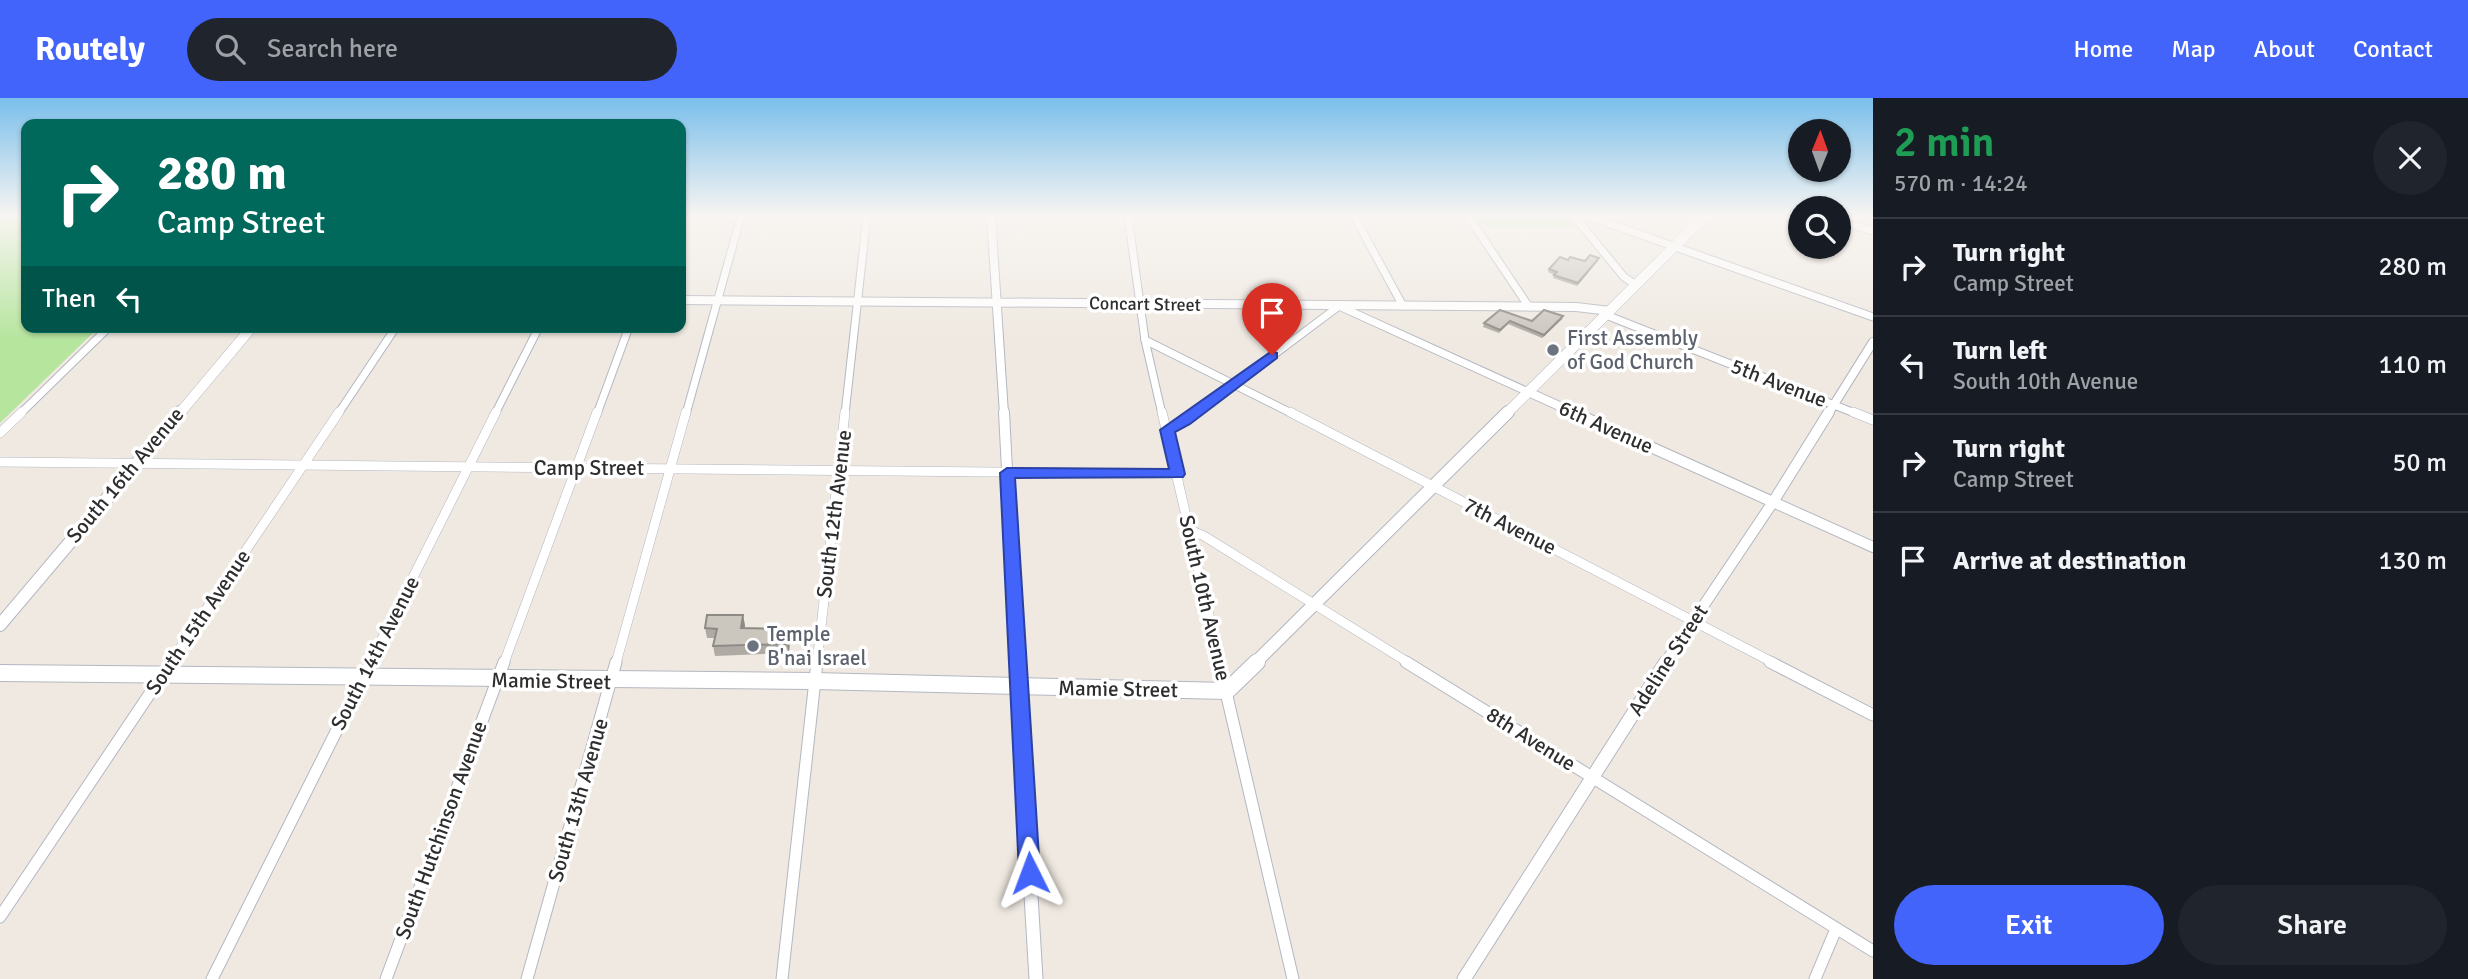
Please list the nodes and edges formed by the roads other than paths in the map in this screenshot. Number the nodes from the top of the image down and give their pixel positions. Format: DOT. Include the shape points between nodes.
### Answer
graph roads {
  1 [pos="730,257"];
  2 [pos="863,257"];
  3 [pos="995,257"];
  4 [pos="1135,257"];
  5 [pos="1377,257"];
  6 [pos="1496,257"];
  7 [pos="1608,257"];
  8 [pos="1662,257"];
  9 [pos="1704,257"];
  10 [pos="1636,285"];
  11 [pos="686,300"];
  12 [pos="718,300"];
  13 [pos="859,301"];
  14 [pos="999,303"];
  15 [pos="1140,304"];
  16 [pos="1339,306"];
  17 [pos="1404,306"];
  18 [pos="1529,307"];
  19 [pos="1608,313"];
  20 [pos="1873,317"];
  21 [pos="103,333"];
  22 [pos="247,333"];
  23 [pos="392,333"];
  24 [pos="537,333"];
  25 [pos="627,333"];
  26 [pos="1145,340"];
  27 [pos="1873,342"];
  28 [pos="1234,383"];
  29 [pos="1526,391"];
  30 [pos="1834,405"];
  31 [pos="1873,420"];
  32 [pos="1168,430"];
  33 [pos="0,433"];
  34 [pos="136,461"];
  35 [pos="0,462"];
  36 [pos="302,465"];
  37 [pos="468,467"];
  38 [pos="576,468"];
  39 [pos="669,469"];
  40 [pos="838,471"];
  41 [pos="1007,473"];
  42 [pos="1178,474"];
  43 [pos="1433,486"];
  44 [pos="1773,502"];
  45 [pos="1188,529"];
  46 [pos="1873,547"];
  47 [pos="1316,605"];
  48 [pos="1692,621"];
  49 [pos="0,625"];
  50 [pos="0,673"];
  51 [pos="162,676"];
  52 [pos="362,678"];
  53 [pos="497,680"];
  54 [pos="612,681"];
  55 [pos="814,681"];
  56 [pos="1018,687"];
  57 [pos="1227,691"];
  58 [pos="1873,715"];
  59 [pos="1592,777"];
  60 [pos="0,917"];
  61 [pos="1836,929"];
  62 [pos="1873,951"];
  63 [pos="212,979"];
  64 [pos="386,979"];
  65 [pos="527,979"];
  66 [pos="782,979"];
  67 [pos="1036,979"];
  68 [pos="1293,979"];
  69 [pos="1464,979"];
  70 [pos="1815,979"];
  1 -- 12 [label="street, South 13th Avenue"];
  2 -- 13 [label="street, South 12th Avenue"];
  3 -- 14 [label="street"];
  4 -- 15 [label="street, South 10th Avenue"];
  5 -- 17 [label="street"];
  6 -- 18 [label="street"];
  7 -- 10 [label="street"];
  8 -- 10 [label="main road"];
  9 -- 20 [label="street"];
  10 -- 19 [label="main road"];
  11 -- 12 [label="street, Concart Street"];
  12 -- 13 [label="street, Concart Street"];
  12 -- 39 [label="street, South 13th Avenue"];
  13 -- 14 [label="street, Concart Street"];
  13 -- 40 [label="street, South 12th Avenue"];
  14 -- 15 [label="street, Concart Street"];
  14 -- 41 [label="street"];
  15 -- 16 [label="street, Concart Street"];
  15 -- 26 [label="street, South 10th Avenue"];
  16 -- 17 [label="street, Concart Street"];
  16 -- 28 [label="street"];
  16 -- 29 [label="street, 6th Avenue"];
  17 -- 18 [label="street, Concart Street"];
  18 -- 19 [label="street, Concart Street" via="1576,307"];
  19 -- 29 [label="main road"];
  19 -- 30 [label="street, 5th Avenue"];
  21 -- 33 [label="street"];
  22 -- 34 [label="main road, South 16th Avenue"];
  23 -- 36 [label="street, South 15th Avenue"];
  24 -- 37 [label="street, South 14th Avenue"];
  25 -- 38 [label="street, South Hutchinson Avenue"];
  26 -- 28 [label="street, 7th Avenue"];
  26 -- 32 [label="street, South 10th Avenue"];
  27 -- 30 [label="street, Adeline Street"];
  28 -- 32 [label="street"];
  28 -- 43 [label="street, 7th Avenue"];
  29 -- 43 [label="main road"];
  29 -- 44 [label="street, 6th Avenue"];
  30 -- 31 [label="street, 5th Avenue"];
  30 -- 44 [label="street, Adeline Street"];
  32 -- 42 [label="street, South 10th Avenue"];
  34 -- 35 [label="street, Camp Street"];
  34 -- 36 [label="street, Camp Street"];
  34 -- 49 [label="main road, South 16th Avenue"];
  36 -- 37 [label="street, Camp Street"];
  36 -- 51 [label="street, South 15th Avenue"];
  37 -- 38 [label="street, Camp Street"];
  37 -- 52 [label="street, South 14th Avenue"];
  38 -- 39 [label="street, Camp Street"];
  38 -- 53 [label="street, South Hutchinson Avenue"];
  39 -- 40 [label="street, Camp Street"];
  39 -- 54 [label="street, South 13th Avenue"];
  40 -- 41 [label="street, Camp Street"];
  40 -- 55 [label="street, South 12th Avenue"];
  41 -- 42 [label="street, Camp Street"];
  41 -- 56 [label="street"];
  42 -- 45 [label="street, South 10th Avenue"];
  43 -- 47 [label="main road"];
  43 -- 48 [label="street, 7th Avenue"];
  44 -- 46 [label="street, 6th Avenue"];
  44 -- 48 [label="street, Adeline Street"];
  45 -- 47 [label="street, 8th Avenue"];
  45 -- 57 [label="street, South 10th Avenue"];
  47 -- 57 [label="main road"];
  47 -- 59 [label="street, 8th Avenue"];
  48 -- 58 [label="street, 7th Avenue"];
  48 -- 59 [label="street, Adeline Street"];
  50 -- 51 [label="main road, Mamie Street"];
  51 -- 52 [label="main road, Mamie Street"];
  51 -- 60 [label="street, South 15th Avenue"];
  52 -- 53 [label="main road, Mamie Street"];
  52 -- 63 [label="street, South 14th Avenue"];
  53 -- 54 [label="main road, Mamie Street"];
  53 -- 64 [label="street, South Hutchinson Avenue"];
  54 -- 55 [label="main road, Mamie Street"];
  54 -- 65 [label="street, South 13th Avenue"];
  55 -- 56 [label="main road, Mamie Street"];
  55 -- 66 [label="street, South 12th Avenue"];
  56 -- 57 [label="main road, Mamie Street"];
  56 -- 67 [label="street"];
  57 -- 68 [label="street, South 10th Avenue"];
  59 -- 61 [label="street, 8th Avenue"];
  59 -- 69 [label="street, Adeline Street"];
  61 -- 62 [label="street, 8th Avenue"];
  61 -- 70 [label="street"];
}
